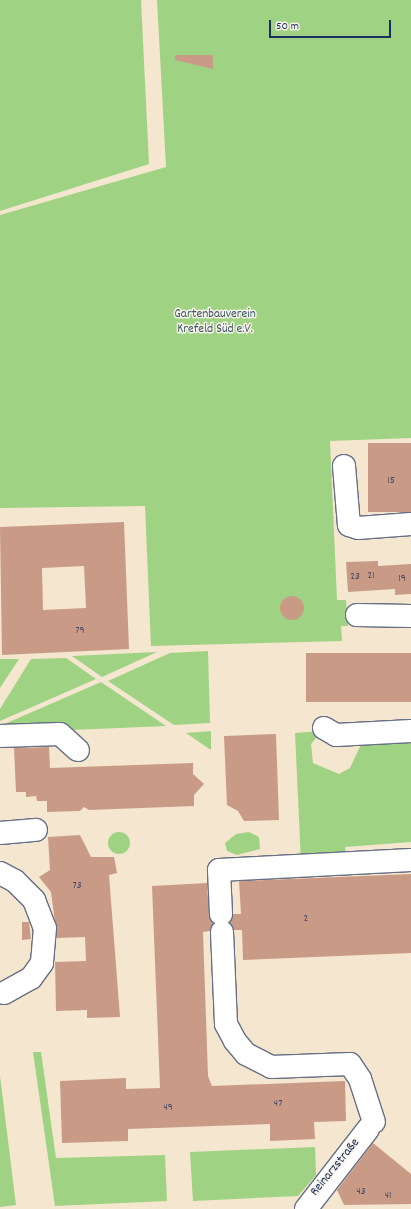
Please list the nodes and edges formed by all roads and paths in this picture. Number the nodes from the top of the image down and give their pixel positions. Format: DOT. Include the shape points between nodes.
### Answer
graph roads {
  1 [pos="344,466"];
  2 [pos="411,524"];
  3 [pos="357,615"];
  4 [pos="411,616"];
  5 [pos="324,728"];
  6 [pos="411,731"];
  7 [pos="0,736"];
  8 [pos="78,750"];
  9 [pos="36,830"];
  10 [pos="0,832"];
  11 [pos="411,860"];
  12 [pos="0,873"];
  13 [pos="4,993"];
  14 [pos="306,1209"];
  1 -- 2 [label="street" via="349,525 358,528"];
  3 -- 4 [label="street"];
  5 -- 6 [label="street" via="344,742"];
  7 -- 8 [label="street" via="60,734"];
  9 -- 10 [label="street"];
  11 -- 14 [label="street, Reinarzstraße" via="219,870 226,1024 235,1041 246,1054 271,1067 350,1064 360,1079 371,1125"];
  12 -- 13 [label="street" via="15,881 34,900 45,928 42,963 31,978"];
}
